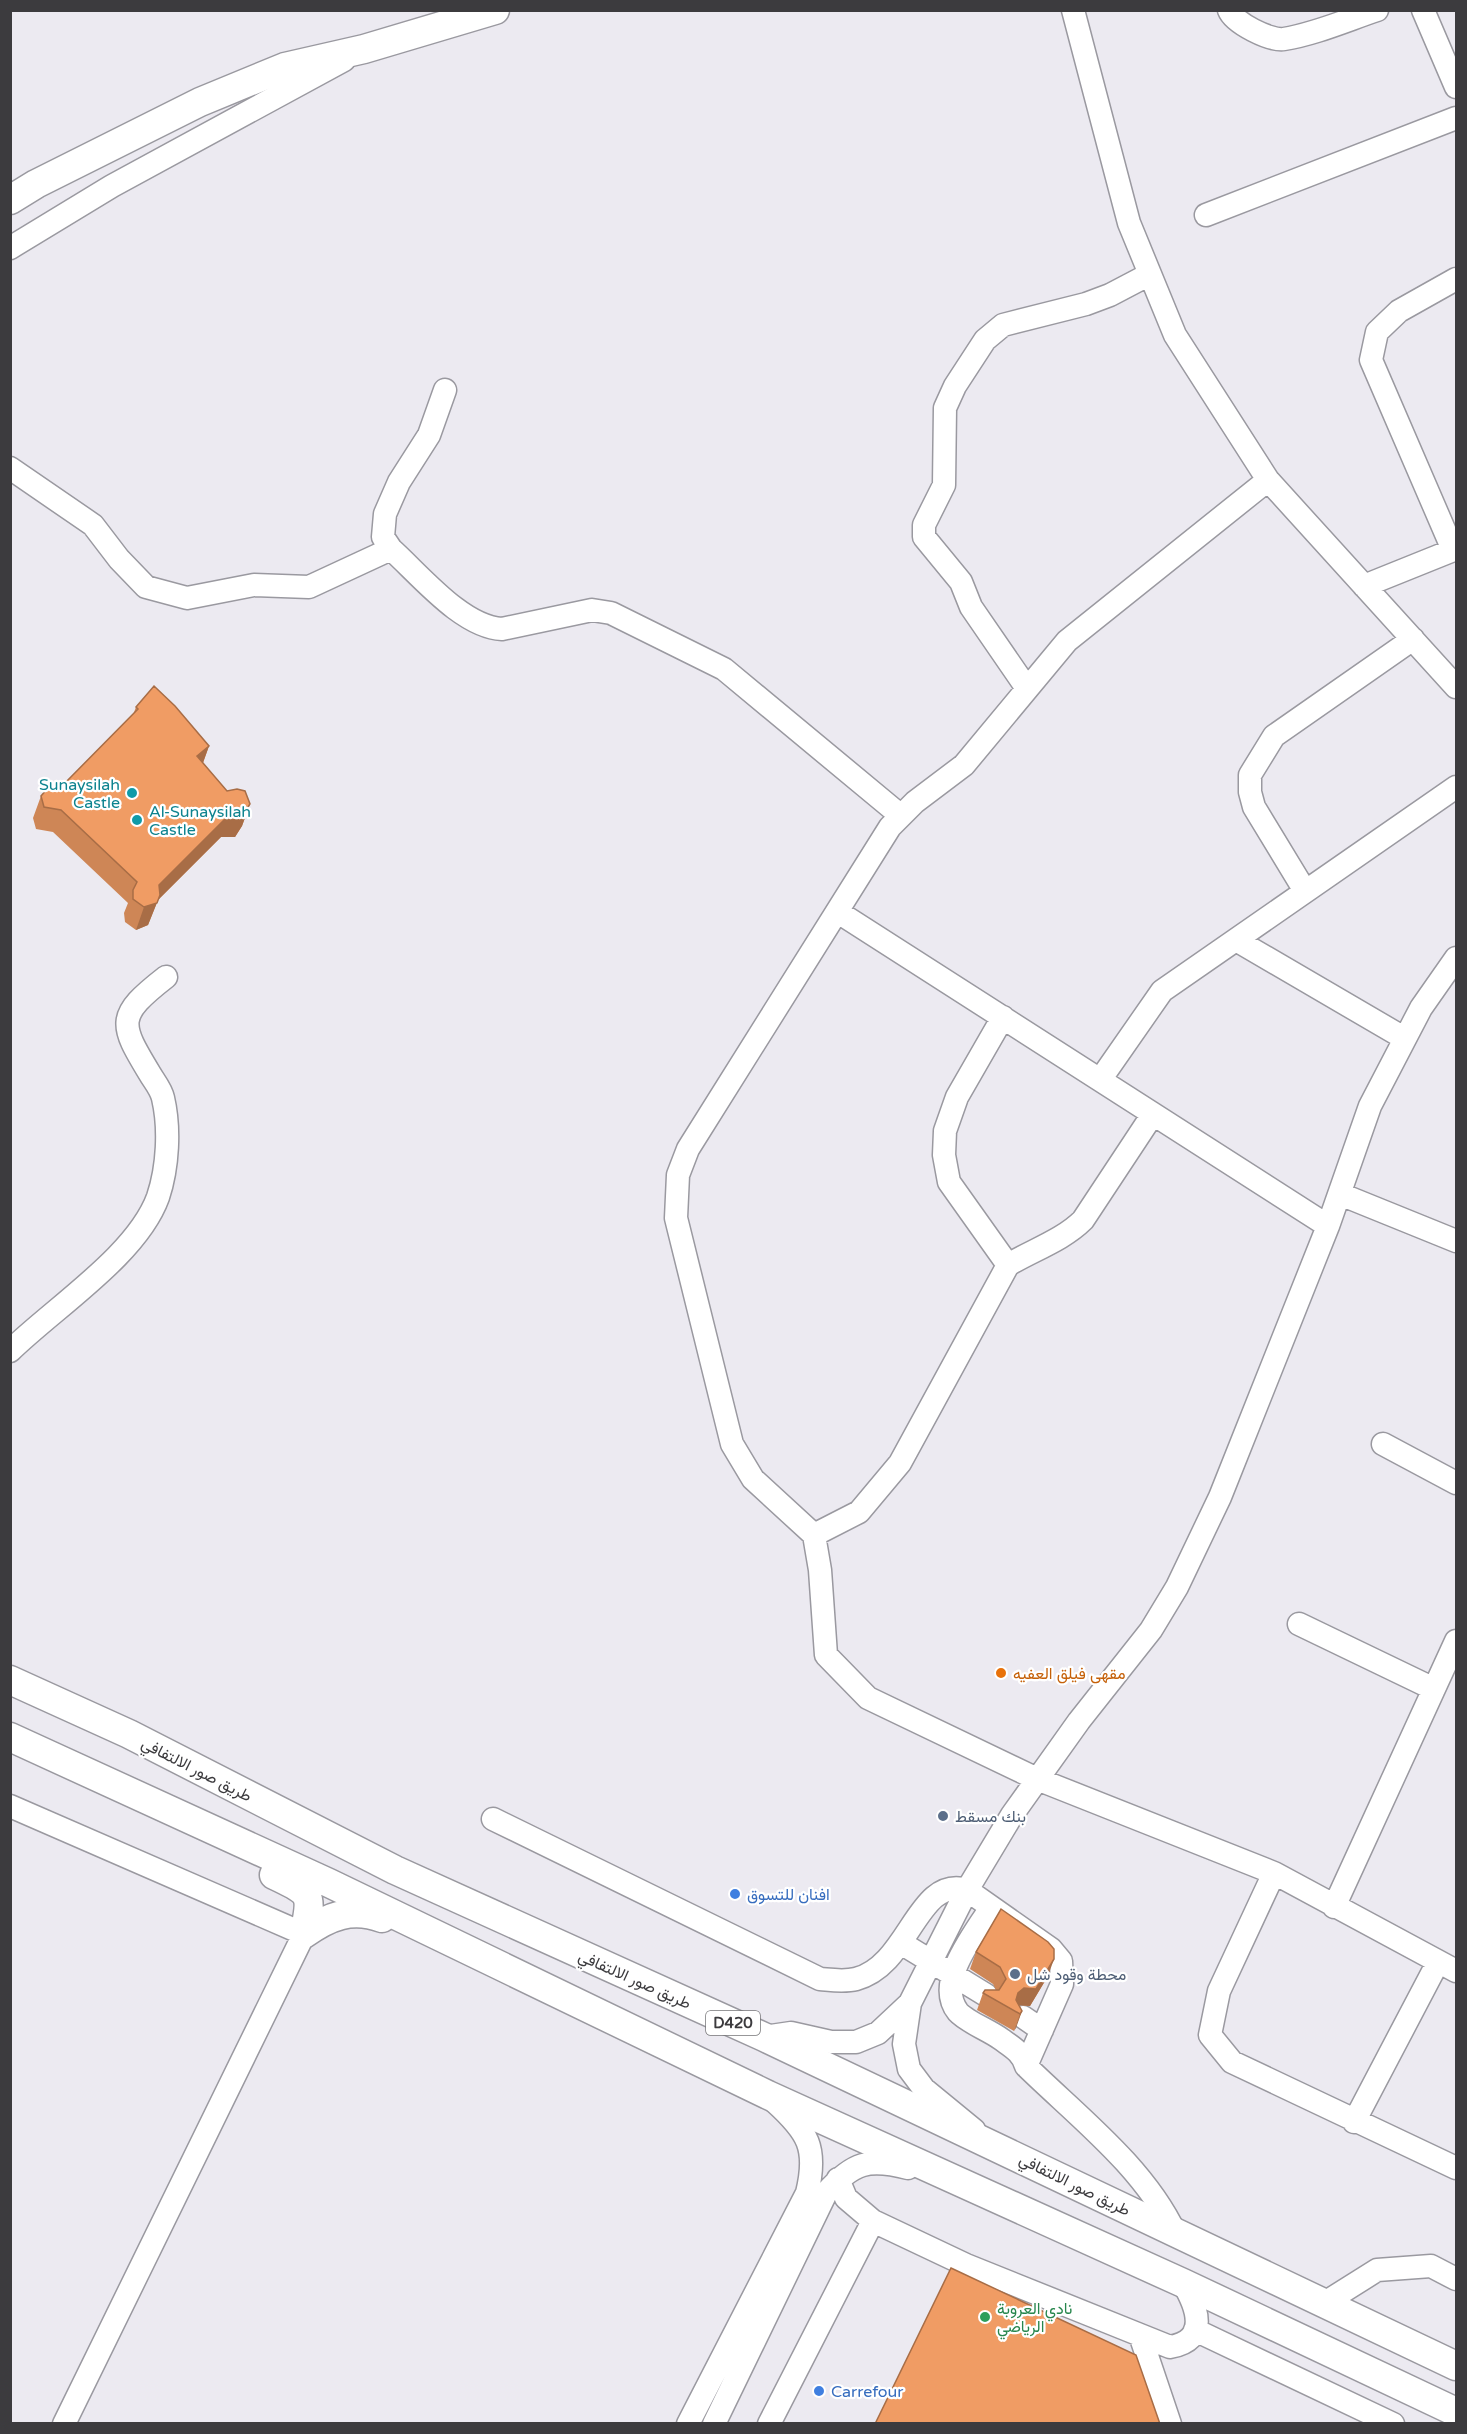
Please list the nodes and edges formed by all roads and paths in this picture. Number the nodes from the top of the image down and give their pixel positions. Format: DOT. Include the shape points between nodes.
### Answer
graph roads {
  1 [pos="495,10"];
  2 [pos="1073,10"];
  3 [pos="1229,10"];
  4 [pos="1377,10"];
  5 [pos="1423,10"];
  6 [pos="364,49"];
  7 [pos="1456,87"];
  8 [pos="1456,118"];
  9 [pos="10,200"];
  10 [pos="1206,215"];
  11 [pos="10,248"];
  12 [pos="1150,274"];
  13 [pos="1456,279"];
  14 [pos="445,390"];
  15 [pos="10,468"];
  16 [pos="1268,480"];
  17 [pos="391,549"];
  18 [pos="1455,550"];
  19 [pos="1364,586"];
  20 [pos="1413,639"];
  21 [pos="1026,687"];
  22 [pos="1456,687"];
  23 [pos="1456,787"];
  24 [pos="900,815"];
  25 [pos="1305,891"];
  26 [pos="838,912"];
  27 [pos="1236,940"];
  28 [pos="1456,958"];
  29 [pos="165,977"];
  30 [pos="1003,1017"];
  31 [pos="1404,1038"];
  32 [pos="1100,1080"];
  33 [pos="1153,1114"];
  34 [pos="1340,1194"];
  35 [pos="1329,1226"];
  36 [pos="1454,1233"];
  37 [pos="1008,1265"];
  38 [pos="10,1351"];
  39 [pos="1383,1444"];
  40 [pos="1456,1483"];
  41 [pos="814,1535"];
  42 [pos="1299,1624"];
  43 [pos="1456,1641"];
  44 [pos="10,1680"];
  45 [pos="1434,1689"];
  46 [pos="10,1737"];
  47 [pos="1037,1779"];
  48 [pos="156,1803"];
  49 [pos="10,1806"];
  50 [pos="493,1820"];
  51 [pos="1274,1873"];
  52 [pos="968,1890"];
  53 [pos="991,1907"];
  54 [pos="1334,1907"];
  55 [pos="304,1934"];
  56 [pos="449,1942"];
  57 [pos="901,1943"];
  58 [pos="930,1961"];
  59 [pos="1447,1966"];
  60 [pos="952,1974"];
  61 [pos="986,1995"];
  62 [pos="910,2003"];
  63 [pos="1023,2017"];
  64 [pos="1042,2030"];
  65 [pos="764,2037"];
  66 [pos="1026,2066"];
  67 [pos="768,2095"];
  68 [pos="1354,2122"];
  69 [pos="987,2142"];
  70 [pos="1456,2168"];
  71 [pos="838,2179"];
  72 [pos="972,2186"];
  73 [pos="873,2221"];
  74 [pos="1174,2233"];
  75 [pos="1456,2279"];
  76 [pos="1183,2283"];
  77 [pos="1323,2304"];
  78 [pos="1195,2330"];
  79 [pos="1140,2335"];
  80 [pos="1456,2366"];
  81 [pos="1456,2412"];
  82 [pos="64,2424"];
  83 [pos="688,2424"];
  84 [pos="714,2424"];
  85 [pos="769,2424"];
  86 [pos="1170,2424"];
  87 [pos="1393,2424"];
  1 -- 6 [label="main road"];
  2 -- 12 [label="street" via="1129,223"];
  3 -- 4 [label="street" via="1231,17 1251,29 1282,39"];
  5 -- 7 [label="street"];
  6 -- 9 [label="main road" via="285,67 200,102"];
  6 -- 11 [label="street" via="112,186"];
  8 -- 10 [label="street"];
  12 -- 16 [label="street" via="1175,335"];
  12 -- 21 [label="street" via="1086,304 1003,325 985,340 945,408 944,485 924,525 924,537 961,582 971,607"];
  13 -- 18 [label="street" via="1399,311 1377,332 1371,360"];
  14 -- 17 [label="street" via="429,435 399,482 385,514 383,537"];
  15 -- 17 [label="street" via="93,525 146,587 187,598 254,585 309,587"];
  16 -- 19 [label="street"];
  16 -- 21 [label="street" via="1067,641"];
  17 -- 24 [label="street" via="468,619 488,628 502,629 592,610 611,613 724,669"];
  18 -- 19 [label="street"];
  19 -- 20 [label="street"];
  20 -- 22 [label="street"];
  20 -- 25 [label="street" via="1274,736 1250,775 1254,807"];
  21 -- 24 [label="street" via="964,765"];
  23 -- 25 [label="street"];
  24 -- 26 [label="street" via="880,840"];
  25 -- 27 [label="street"];
  26 -- 30 [label="street"];
  26 -- 41 [label="street" via="688,1149 678,1175 675,1204 732,1444 753,1479"];
  27 -- 31 [label="street"];
  27 -- 32 [label="street" via="1162,991"];
  28 -- 31 [label="street"];
  29 -- 38 [label="street" via="146,992 128,1016 127,1036 163,1096 168,1149 158,1197 139,1233"];
  30 -- 32 [label="street"];
  30 -- 37 [label="street" via="957,1097 945,1131 944,1155 949,1182"];
  31 -- 34 [label="street" via="1370,1106"];
  32 -- 33 [label="street"];
  33 -- 35 [label="street"];
  33 -- 37 [label="street" via="1072,1232"];
  34 -- 35 [label="street"];
  34 -- 36 [label="street"];
  35 -- 47 [label="street" via="1220,1497 1177,1587 1151,1630"];
  37 -- 41 [label="street" via="900,1463 859,1512"];
  39 -- 40 [label="street"];
  41 -- 47 [label="street" via="826,1655 868,1698"];
  42 -- 45 [label="street"];
  43 -- 45 [label="street"];
  44 -- 65 [label="main road, طريق صور الالتفافي / D420" via="129,1734 395,1870"];
  45 -- 54 [label="street"];
  46 -- 48 [label="main road"];
  47 -- 51 [label="street"];
  47 -- 52 [label="street"];
  48 -- 55 [label="main road" via="188,1831 302,1888 310,1905"];
  48 -- 56 [label="main road"];
  49 -- 55 [label="street"];
  50 -- 57 [label="street" via="820,1979 839,1981 875,1971"];
  51 -- 54 [label="street"];
  51 -- 68 [label="street" via="1219,1991 1210,2035 1232,2062"];
  52 -- 53 [label="street"];
  52 -- 57 [label="street" via="951,1887 937,1893"];
  52 -- 58 [label="street"];
  53 -- 60 [label="street"];
  53 -- 64 [label="street" via="1056,1954 1064,1976 1051,1988"];
  54 -- 59 [label="street"];
  55 -- 56 [label="main road" via="336,1914 371,1914"];
  55 -- 82 [label="street"];
  56 -- 67 [label="main road"];
  57 -- 58 [label="street"];
  58 -- 60 [label="street"];
  58 -- 62 [label="street"];
  59 -- 68 [label="street"];
  60 -- 61 [label="street"];
  60 -- 66 [label="street" via="952,2001 977,2037 1013,2064"];
  62 -- 65 [label="street" via="878,2033 855,2042 831,2042 791,2033"];
  62 -- 69 [label="street" via="904,2044 909,2068 924,2089"];
  63 -- 64 [label="street"];
  64 -- 66 [label="street"];
  65 -- 69 [label="main road, طريق صور الالتفافي / D420"];
  66 -- 74 [label="street" via="1141,2179 1166,2213"];
  67 -- 72 [label="main road"];
  67 -- 83 [label="street" via="790,2115 811,2146 812,2173 794,2221"];
  68 -- 70 [label="street"];
  69 -- 74 [label="main road, طريق صور الالتفافي / D420"];
  71 -- 72 [label="street" via="864,2164 880,2161"];
  71 -- 73 [label="street" via="846,2198"];
  71 -- 84 [label="street" via="826,2193"];
  72 -- 76 [label="main road"];
  73 -- 79 [label="street" via="966,2265"];
  73 -- 85 [label="street"];
  74 -- 77 [label="main road, طريق صور الالتفافي / D420"];
  75 -- 77 [label="street" via="1431,2266 1377,2270"];
  76 -- 78 [label="street" via="1196,2305"];
  76 -- 81 [label="main road"];
  77 -- 80 [label="main road, طريق صور الالتفافي / D420"];
  78 -- 79 [label="street" via="1181,2345 1170,2348"];
  78 -- 87 [label="street"];
  79 -- 86 [label="street"];
}
